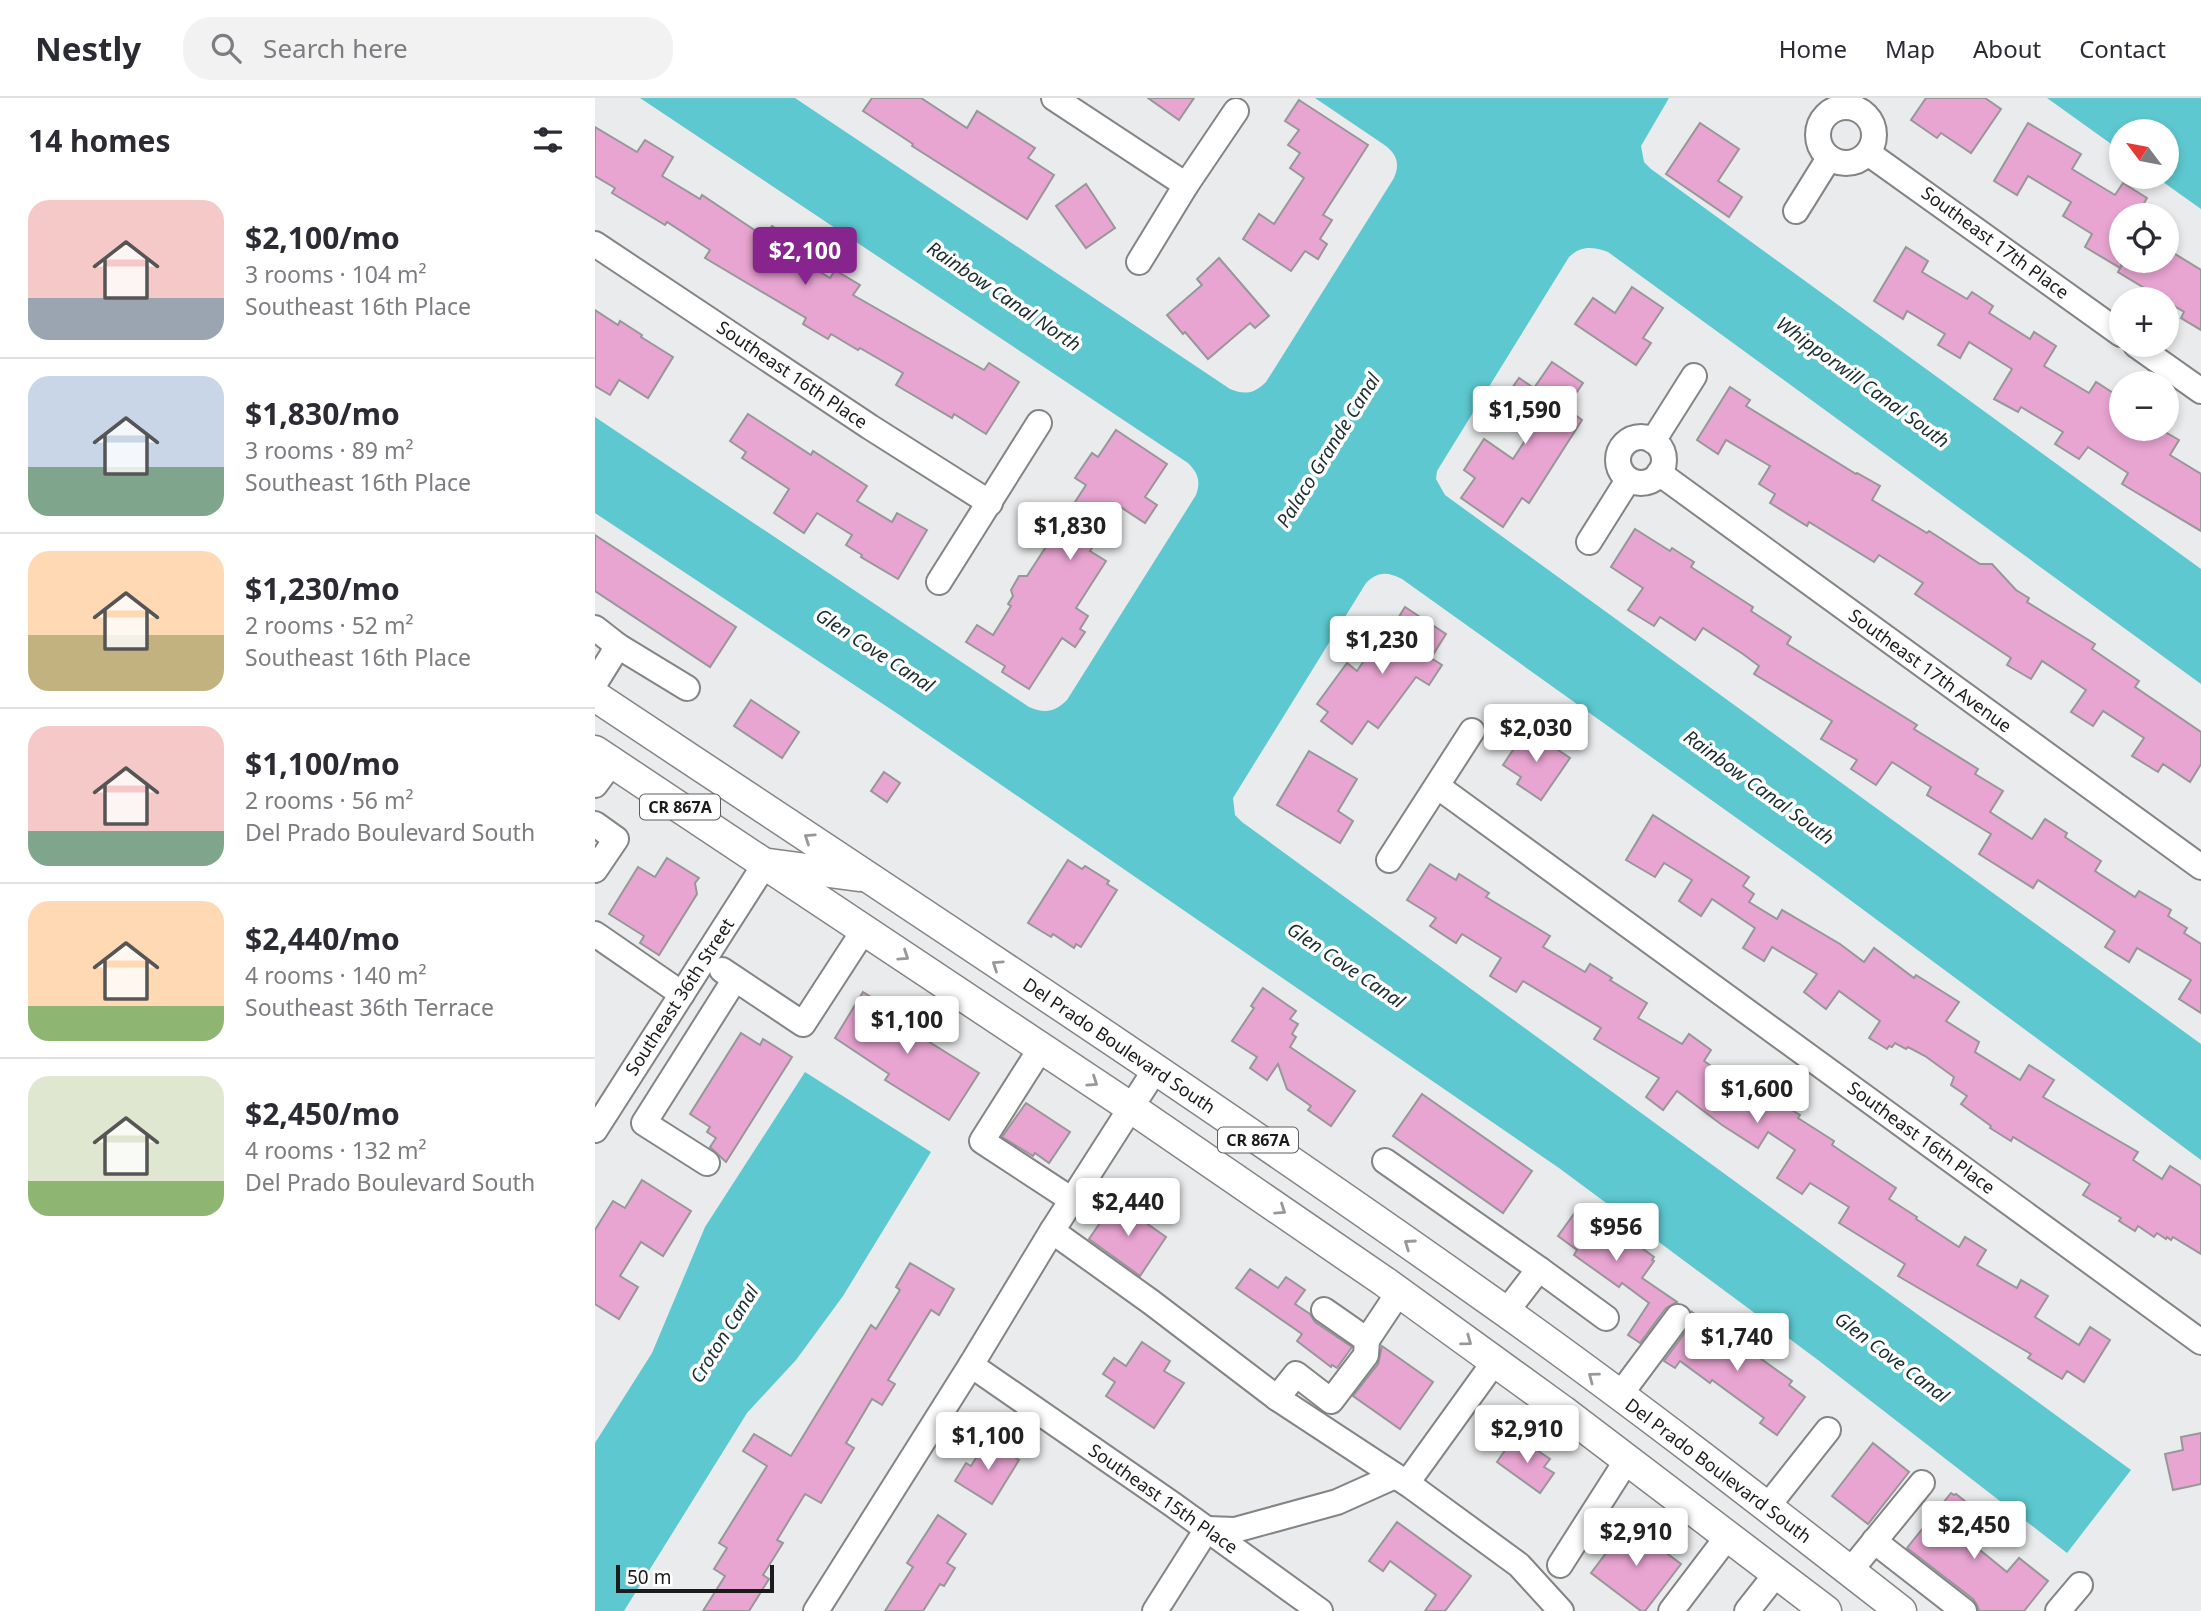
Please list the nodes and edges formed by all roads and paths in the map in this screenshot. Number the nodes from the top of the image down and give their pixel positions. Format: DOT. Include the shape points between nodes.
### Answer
graph roads {
  1 [pos="1054,98"];
  2 [pos="1861,104"];
  3 [pos="1236,111"];
  4 [pos="1868,153"];
  5 [pos="1829,158"];
  6 [pos="1186,185"];
  7 [pos="1796,211"];
  8 [pos="595,244"];
  9 [pos="1139,262"];
  10 [pos="2109,325"];
  11 [pos="2153,357"];
  12 [pos="1694,376"];
  13 [pos="2201,391"];
  14 [pos="1039,424"];
  15 [pos="1653,441"];
  16 [pos="1659,473"];
  17 [pos="1628,480"];
  18 [pos="990,503"];
  19 [pos="1588,542"];
  20 [pos="939,582"];
  21 [pos="595,628"];
  22 [pos="618,646"];
  23 [pos="595,683"];
  24 [pos="687,688"];
  25 [pos="595,696"];
  26 [pos="1472,732"];
  27 [pos="601,766"];
  28 [pos="1437,786"];
  29 [pos="595,824"];
  30 [pos="1389,860"];
  31 [pos="765,864"];
  32 [pos="2201,867"];
  33 [pos="595,870"];
  34 [pos="868,877"];
  35 [pos="864,930"];
  36 [pos="595,934"];
  37 [pos="704,959"];
  38 [pos="735,979"];
  39 [pos="682,994"];
  40 [pos="1041,1048"];
  41 [pos="1155,1070"];
  42 [pos="1130,1107"];
  43 [pos="597,1121"];
  44 [pos="1385,1161"];
  45 [pos="707,1163"];
  46 [pos="1072,1200"];
  47 [pos="1052,1231"];
  48 [pos="1539,1269"];
  49 [pos="1399,1292"];
  50 [pos="1324,1310"];
  51 [pos="1506,1312"];
  52 [pos="1678,1317"];
  53 [pos="1606,1318"];
  54 [pos="1367,1340"];
  55 [pos="2201,1342"];
  56 [pos="1495,1362"];
  57 [pos="971,1365"];
  58 [pos="1619,1396"];
  59 [pos="1276,1398"];
  60 [pos="1828,1430"];
  61 [pos="1627,1460"];
  62 [pos="1401,1479"];
  63 [pos="1922,1483"];
  64 [pos="1767,1507"];
  65 [pos="1207,1529"];
  66 [pos="1728,1536"];
  67 [pos="1874,1541"];
  68 [pos="1560,1565"];
  69 [pos="1850,1571"];
  70 [pos="1777,1573"];
  71 [pos="2080,1585"];
  72 [pos="815,1611"];
  73 [pos="1155,1611"];
  74 [pos="1320,1611"];
  75 [pos="1561,1611"];
  76 [pos="1671,1611"];
  77 [pos="1747,1611"];
  78 [pos="1826,1611"];
  79 [pos="1901,1611"];
  80 [pos="1964,1611"];
  81 [pos="2058,1611"];
  1 -- 6 [label="street"];
  2 -- 4 [label="street" via="1874,128"];
  2 -- 5 [label="street" via="1831,111 1825,118 1818,134"];
  3 -- 6 [label="street"];
  4 -- 5 [label="street" via="1846,164"];
  4 -- 10 [label="street, Southeast 17th Place"];
  5 -- 7 [label="street"];
  6 -- 9 [label="street"];
  8 -- 18 [label="street, Southeast 16th Place"];
  11 -- 13 [label="street"];
  12 -- 15 [label="street"];
  14 -- 18 [label="street"];
  15 -- 16 [label="street" via="1662,453"];
  15 -- 17 [label="street" via="1640,437 1622,448 1618,461"];
  16 -- 17 [label="street" via="1642,483"];
  16 -- 32 [label="street, Southeast 17th Avenue"];
  17 -- 19 [label="street"];
  18 -- 20 [label="street"];
  21 -- 22 [label="street"];
  22 -- 23 [label="street"];
  22 -- 24 [label="street"];
  34 -- 25 [label="main road, Del Prado Boulevard South / CR 867A, one-way"];
  26 -- 28 [label="street"];
  27 -- 31 [label="main road, CR 867A"];
  28 -- 30 [label="street"];
  28 -- 55 [label="street, Southeast 16th Place"];
  29 -- 33 [label="street" via="616,839"];
  31 -- 34 [label="main road"];
  31 -- 35 [label="main road, CR 867A"];
  31 -- 37 [label="street, Southeast 36th Street"];
  41 -- 34 [label="main road, Del Prado Boulevard South / CR 867A, one-way"];
  35 -- 38 [label="street" via="803,1024"];
  35 -- 40 [label="main road, CR 867A, one-way"];
  36 -- 39 [label="street"];
  37 -- 38 [label="street"];
  37 -- 39 [label="street, Southeast 36th Street"];
  38 -- 45 [label="street" via="644,1123"];
  39 -- 43 [label="street, Southeast 36th Street"];
  40 -- 42 [label="main road, CR 867A, one-way"];
  40 -- 46 [label="street" via="982,1141"];
  41 -- 42 [label="street"];
  51 -- 41 [label="main road, Del Prado Boulevard South / CR 867A, one-way"];
  42 -- 46 [label="street"];
  42 -- 49 [label="main road, CR 867A, one-way"];
  44 -- 48 [label="street"];
  46 -- 47 [label="street"];
  47 -- 57 [label="street"];
  47 -- 59 [label="street"];
  48 -- 51 [label="street"];
  48 -- 53 [label="street"];
  49 -- 54 [label="street"];
  49 -- 56 [label="main road, CR 867A, one-way"];
  50 -- 54 [label="street"];
  58 -- 51 [label="main road, Del Prado Boulevard South / CR 867A, one-way"];
  52 -- 58 [label="street"];
  54 -- 59 [label="street" via="1366,1355 1331,1401 1296,1374"];
  56 -- 61 [label="main road, CR 867A"];
  56 -- 62 [label="street"];
  57 -- 65 [label="street, Southeast 15th Place"];
  57 -- 72 [label="street"];
  58 -- 64 [label="main road, Del Prado Boulevard South / CR 867A"];
  59 -- 62 [label="street"];
  60 -- 64 [label="street"];
  61 -- 66 [label="main road, CR 867A"];
  61 -- 68 [label="street"];
  62 -- 65 [label="street" via="1235,1531"];
  62 -- 75 [label="street" via="1519,1565"];
  63 -- 67 [label="street"];
  64 -- 69 [label="main road, Del Prado Boulevard South / CR 867A"];
  65 -- 73 [label="street"];
  65 -- 74 [label="street, Southeast 15th Place"];
  66 -- 70 [label="main road, CR 867A"];
  66 -- 76 [label="street"];
  67 -- 69 [label="street"];
  67 -- 80 [label="street"];
  69 -- 79 [label="main road, Del Prado Boulevard South / CR 867A"];
  70 -- 77 [label="street"];
  70 -- 78 [label="main road, CR 867A"];
  71 -- 81 [label="street"];
}
